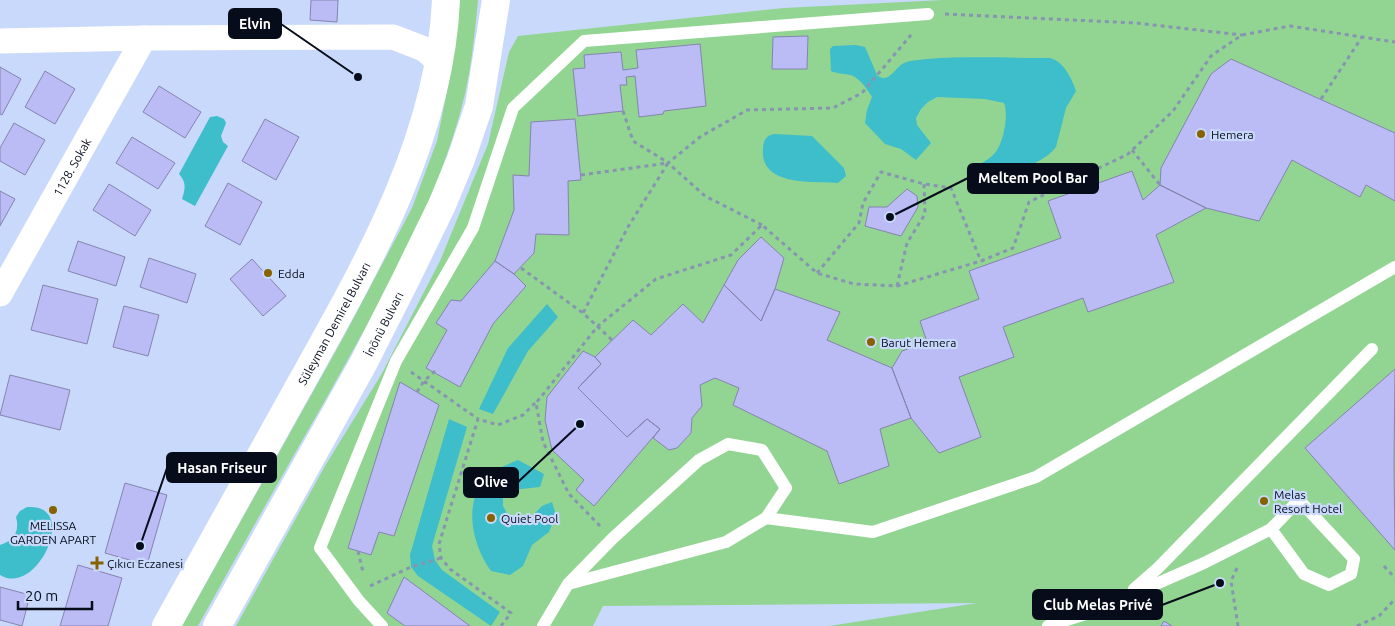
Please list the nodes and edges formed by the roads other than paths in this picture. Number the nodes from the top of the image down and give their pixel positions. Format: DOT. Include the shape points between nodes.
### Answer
graph roads {
  1 [pos="446,0"];
  2 [pos="496,0"];
  3 [pos="928,14"];
  4 [pos="144,38"];
  5 [pos="0,40"];
  6 [pos="439,62"];
  7 [pos="1395,267"];
  8 [pos="0,294"];
  9 [pos="1372,349"];
  10 [pos="766,518"];
  11 [pos="1271,529"];
  12 [pos="568,584"];
  13 [pos="1124,598"];
  14 [pos="166,626"];
  15 [pos="217,626"];
  16 [pos="382,626"];
  17 [pos="543,626"];
  18 [pos="1048,626"];
  1 -- 6 [label="main road, Süleyman Demirel Bulvarı"];
  2 -- 15 [label="main road, İnönü Bulvarı" via="479,106 442,205 363,364"];
  3 -- 16 [label="lane" via="584,41 513,108 473,228 396,361 320,548"];
  4 -- 5 [label="street"];
  4 -- 6 [label="street" via="393,37 424,49"];
  4 -- 8 [label="street, 1128. Sokak"];
  6 -- 14 [label="main road, Süleyman Demirel Bulvarı" via="420,139 383,227 332,328"];
  7 -- 10 [label="lane" via="1036,477 873,532"];
  9 -- 13 [label="lane" via="1158,568"];
  10 -- 12 [label="lane" via="726,542"];
  10 -- 12 [label="lane" via="786,488 762,450 728,444 699,460"];
  11 -- 11 [label="lane" via="1304,574 1329,585 1350,574 1354,559 1299,500"];
  11 -- 13 [label="lane"];
  12 -- 17 [label="lane"];
  13 -- 18 [label="lane"];
}
